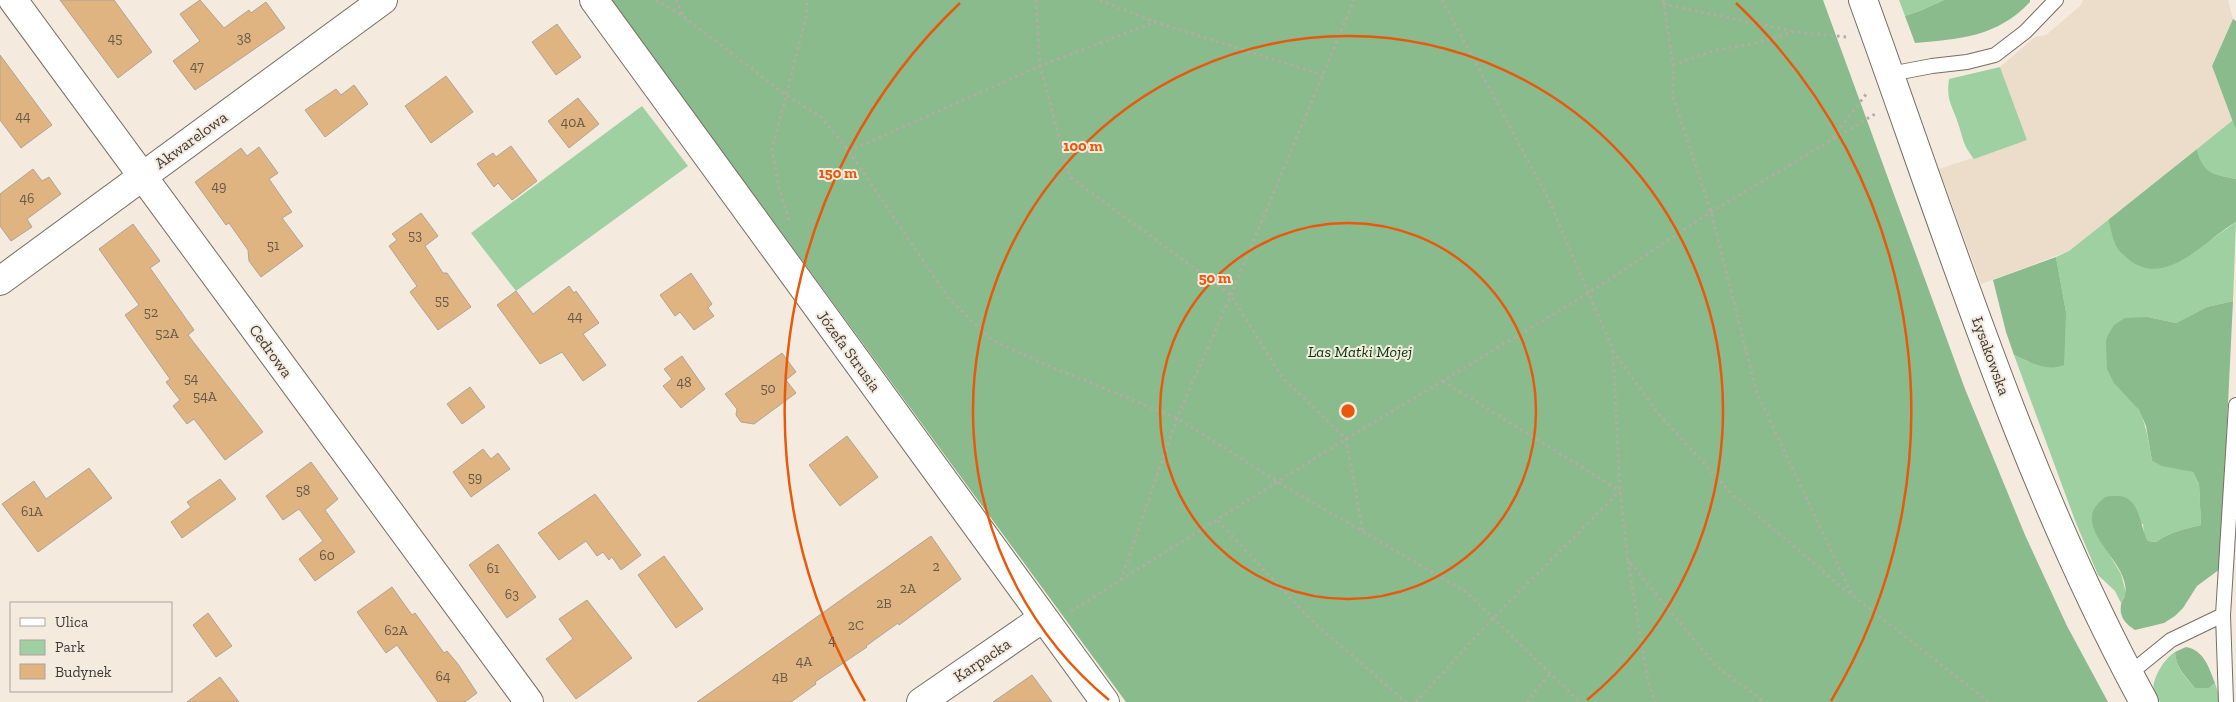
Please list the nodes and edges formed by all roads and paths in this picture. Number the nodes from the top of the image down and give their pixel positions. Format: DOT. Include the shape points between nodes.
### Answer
graph roads {
  1 [pos="13,0"];
  2 [pos="383,0"];
  3 [pos="594,0"];
  4 [pos="656,0"];
  5 [pos="676,0"];
  6 [pos="807,0"];
  7 [pos="1036,0"];
  8 [pos="1100,0"];
  9 [pos="1354,0"];
  10 [pos="1442,0"];
  11 [pos="1863,0"];
  12 [pos="2056,0"];
  13 [pos="1663,2"];
  14 [pos="684,17"];
  15 [pos="1155,22"];
  16 [pos="1793,32"];
  17 [pos="1847,37"];
  18 [pos="1673,65"];
  19 [pos="1040,66"];
  20 [pos="1890,74"];
  21 [pos="1323,76"];
  22 [pos="1867,93"];
  23 [pos="786,95"];
  24 [pos="1875,114"];
  25 [pos="1832,140"];
  26 [pos="849,151"];
  27 [pos="142,176"];
  28 [pos="1711,212"];
  29 [pos="790,222"];
  30 [pos="0,281"];
  31 [pos="1587,294"];
  32 [pos="1231,295"];
  33 [pos="1613,350"];
  34 [pos="1443,382"];
  35 [pos="2236,405"];
  36 [pos="1177,418"];
  37 [pos="1346,439"];
  38 [pos="1278,482"];
  39 [pos="1620,491"];
  40 [pos="1218,520"];
  41 [pos="1363,532"];
  42 [pos="1628,560"];
  43 [pos="1121,580"];
  44 [pos="1852,596"];
  45 [pos="2223,615"];
  46 [pos="1042,618"];
  47 [pos="1493,618"];
  48 [pos="1550,673"];
  49 [pos="2129,674"];
  50 [pos="529,702"];
  51 [pos="921,702"];
  52 [pos="1105,702"];
  53 [pos="1406,702"];
  54 [pos="1416,702"];
  55 [pos="1527,702"];
  56 [pos="1580,702"];
  57 [pos="1655,702"];
  58 [pos="1764,702"];
  59 [pos="1989,702"];
  60 [pos="2144,702"];
  61 [pos="2226,702"];
  1 -- 27 [label="street, Cedrowa"];
  2 -- 27 [label="street, Akwarelowa"];
  3 -- 46 [label="street, Józefa Strusia"];
  4 -- 14 [label="path"];
  5 -- 14 [label="path"];
  6 -- 23 [label="path" via="806,17"];
  7 -- 19 [label="path"];
  8 -- 15 [label="path"];
  9 -- 21 [label="path"];
  10 -- 31 [label="path" via="1548,198"];
  11 -- 20 [label="street, Łysakowska"];
  12 -- 20 [label="lane" via="2025,32 1995,55"];
  13 -- 16 [label="path"];
  13 -- 18 [label="path"];
  14 -- 23 [label="path"];
  15 -- 19 [label="path"];
  15 -- 21 [label="path"];
  16 -- 17 [label="path"];
  16 -- 18 [label="path" via="1716,50"];
  18 -- 28 [label="path" via="1673,96"];
  19 -- 26 [label="path"];
  19 -- 32 [label="path" via="1070,177"];
  20 -- 49 [label="street, Łysakowska" via="2026,452 2088,593"];
  21 -- 32 [label="path"];
  22 -- 25 [label="path"];
  23 -- 26 [label="path" via="821,117"];
  23 -- 29 [label="path" via="772,150"];
  24 -- 25 [label="path"];
  25 -- 28 [label="path"];
  26 -- 36 [label="path" via="949,298 992,340"];
  27 -- 30 [label="street, Akwarelowa"];
  27 -- 50 [label="street, Cedrowa"];
  28 -- 31 [label="path"];
  28 -- 44 [label="path" via="1757,393"];
  31 -- 33 [label="path"];
  31 -- 34 [label="path"];
  32 -- 36 [label="path"];
  32 -- 37 [label="path" via="1282,377"];
  33 -- 39 [label="path"];
  33 -- 44 [label="path" via="1657,412 1732,493"];
  34 -- 37 [label="path"];
  34 -- 39 [label="path"];
  35 -- 45 [label="lane"];
  36 -- 38 [label="path"];
  36 -- 43 [label="path"];
  37 -- 38 [label="path"];
  37 -- 41 [label="path"];
  38 -- 40 [label="path"];
  38 -- 41 [label="path"];
  39 -- 42 [label="path"];
  39 -- 47 [label="path"];
  40 -- 43 [label="path"];
  40 -- 53 [label="path" via="1313,622"];
  41 -- 47 [label="path" via="1466,592"];
  42 -- 57 [label="path" via="1648,681"];
  42 -- 58 [label="path" via="1715,665"];
  43 -- 46 [label="path" via="1061,617"];
  44 -- 59 [label="path"];
  45 -- 49 [label="lane" via="2171,640"];
  45 -- 61 [label="lane"];
  46 -- 51 [label="street, Karpacka"];
  46 -- 52 [label="street, Józefa Strusia"];
  47 -- 48 [label="path"];
  47 -- 54 [label="path"];
  48 -- 55 [label="path"];
  48 -- 56 [label="path"];
  49 -- 60 [label="street, Łysakowska"];
}
